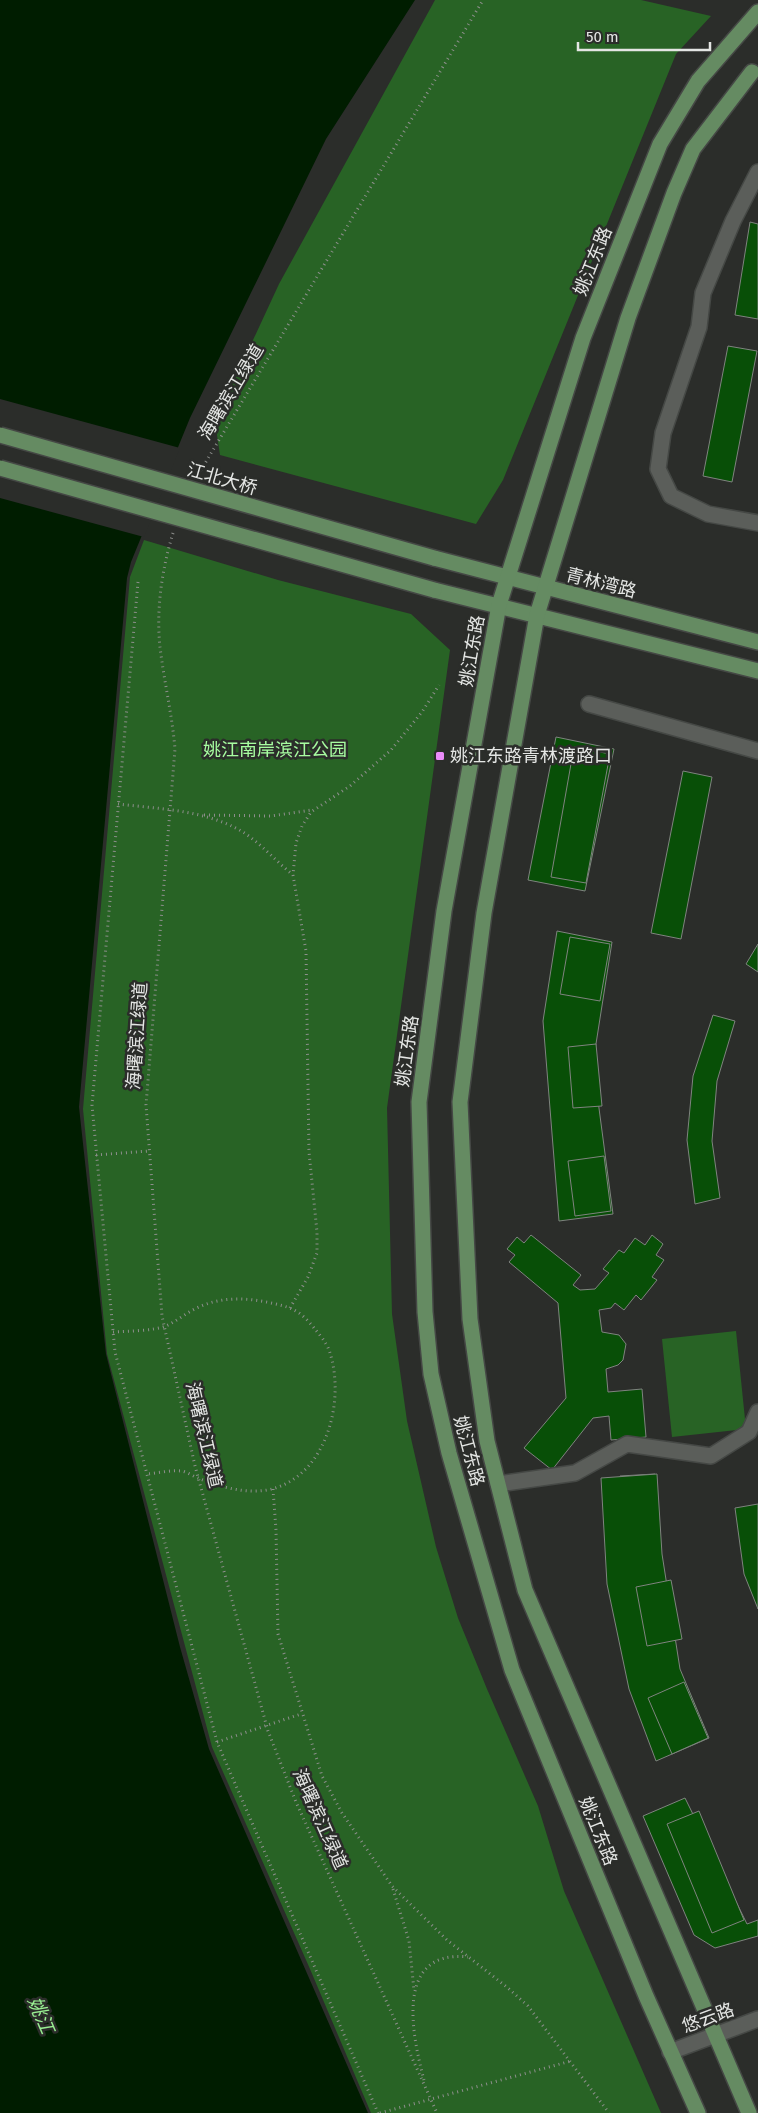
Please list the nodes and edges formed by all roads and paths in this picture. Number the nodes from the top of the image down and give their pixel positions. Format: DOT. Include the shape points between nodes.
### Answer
graph roads {
  1 [pos="483,0"];
  2 [pos="758,12"];
  3 [pos="752,72"];
  4 [pos="758,172"];
  5 [pos="0,435"];
  6 [pos="0,468"];
  7 [pos="196,478"];
  8 [pos="758,523"];
  9 [pos="174,528"];
  10 [pos="434,558"];
  11 [pos="507,579"];
  12 [pos="138,582"];
  13 [pos="545,588"];
  14 [pos="499,605"];
  15 [pos="537,615"];
  16 [pos="758,642"];
  17 [pos="758,671"];
  18 [pos="439,685"];
  19 [pos="589,704"];
  20 [pos="758,751"];
  21 [pos="118,804"];
  22 [pos="315,809"];
  23 [pos="169,810"];
  24 [pos="198,815"];
  25 [pos="293,875"];
  26 [pos="149,1151"];
  27 [pos="96,1155"];
  28 [pos="290,1308"];
  29 [pos="165,1326"];
  30 [pos="113,1332"];
  31 [pos="758,1412"];
  32 [pos="147,1474"];
  33 [pos="199,1479"];
  34 [pos="498,1484"];
  35 [pos="273,1488"];
  36 [pos="302,1714"];
  37 [pos="267,1726"];
  38 [pos="217,1742"];
  39 [pos="392,1886"];
  40 [pos="469,1958"];
  41 [pos="414,1993"];
  42 [pos="758,2019"];
  43 [pos="716,2035"];
  44 [pos="670,2052"];
  45 [pos="571,2062"];
  46 [pos="427,2090"];
  47 [pos="431,2101"];
  48 [pos="379,2113"];
  49 [pos="437,2113"];
  50 [pos="609,2113"];
  51 [pos="698,2113"];
  52 [pos="749,2113"];
  1 -- 7 [label="path, 海曙滨江绿道"];
  2 -- 11 [label="main road, 姚江东路" via="698,81 660,144 583,338"];
  3 -- 13 [label="main road, 姚江东路" via="693,149 674,193 628,318"];
  4 -- 8 [label="street" via="702,293 699,327 663,433 658,469 671,496 708,514"];
  5 -- 10 [label="main road, 江北大桥, bridge"];
  6 -- 14 [label="main road, bridge" via="434,590"];
  9 -- 23 [label="path, 海曙滨江绿道" via="166,554 158,607 160,646 173,716 175,749"];
  10 -- 11 [label="main road, 青林湾路"];
  11 -- 13 [label="main road, 青林湾路"];
  11 -- 14 [label="main road, 姚江东路"];
  12 -- 21 [label="path"];
  13 -- 15 [label="main road, 姚江东路"];
  13 -- 16 [label="main road, 青林湾路"];
  14 -- 15 [label="main road"];
  14 -- 44 [label="main road, 姚江东路" via="444,911 419,1102 430,1374 449,1453 512,1670"];
  15 -- 17 [label="main road"];
  15 -- 34 [label="main road, 姚江东路" via="484,913 460,1102 470,1319 487,1441"];
  18 -- 22 [label="path" via="391,750 350,786"];
  19 -- 20 [label="street"];
  21 -- 23 [label="path"];
  21 -- 27 [label="path" via="92,1105"];
  22 -- 24 [label="path" via="271,816"];
  22 -- 25 [label="path" via="302,826 296,843"];
  23 -- 24 [label="path"];
  23 -- 26 [label="path, 海曙滨江绿道" via="147,1080"];
  24 -- 25 [label="path" via="220,821 245,834"];
  25 -- 28 [label="path" via="306,951 309,1152 317,1254"];
  26 -- 27 [label="path"];
  26 -- 29 [label="path, 海曙滨江绿道"];
  27 -- 30 [label="path"];
  28 -- 29 [label="path" via="252,1300 219,1300"];
  28 -- 35 [label="path" via="305,1317 328,1348 336,1387 334,1409 327,1435 307,1466 290,1481"];
  29 -- 30 [label="path"];
  29 -- 33 [label="path, 海曙滨江绿道"];
  30 -- 32 [label="path" via="115,1352"];
  31 -- 34 [label="street" via="748,1432 711,1456 627,1444 575,1473"];
  32 -- 33 [label="path" via="182,1471"];
  32 -- 38 [label="path"];
  33 -- 35 [label="path" via="250,1491"];
  33 -- 37 [label="path, 海曙滨江绿道"];
  34 -- 43 [label="main road, 姚江东路" via="525,1590"];
  35 -- 36 [label="path" via="278,1634"];
  36 -- 37 [label="path"];
  36 -- 39 [label="path" via="322,1776 342,1813"];
  37 -- 38 [label="path"];
  37 -- 46 [label="path, 海曙滨江绿道" via="296,1802"];
  38 -- 48 [label="path"];
  39 -- 40 [label="path" via="446,1940"];
  39 -- 41 [label="path" via="409,1940"];
  40 -- 41 [label="path" via="445,1957 434,1961 425,1969"];
  40 -- 45 [label="path" via="528,2006"];
  41 -- 46 [label="path" via="413,2020 419,2063"];
  42 -- 43 [label="street, 悠云路"];
  43 -- 44 [label="street, 悠云路"];
  43 -- 52 [label="main road, 姚江东路"];
  44 -- 51 [label="main road, 姚江东路"];
  45 -- 47 [label="path"];
  45 -- 50 [label="path"];
  46 -- 47 [label="path, 海曙滨江绿道"];
  47 -- 48 [label="path"];
  47 -- 49 [label="path, 海曙滨江绿道"];
}
